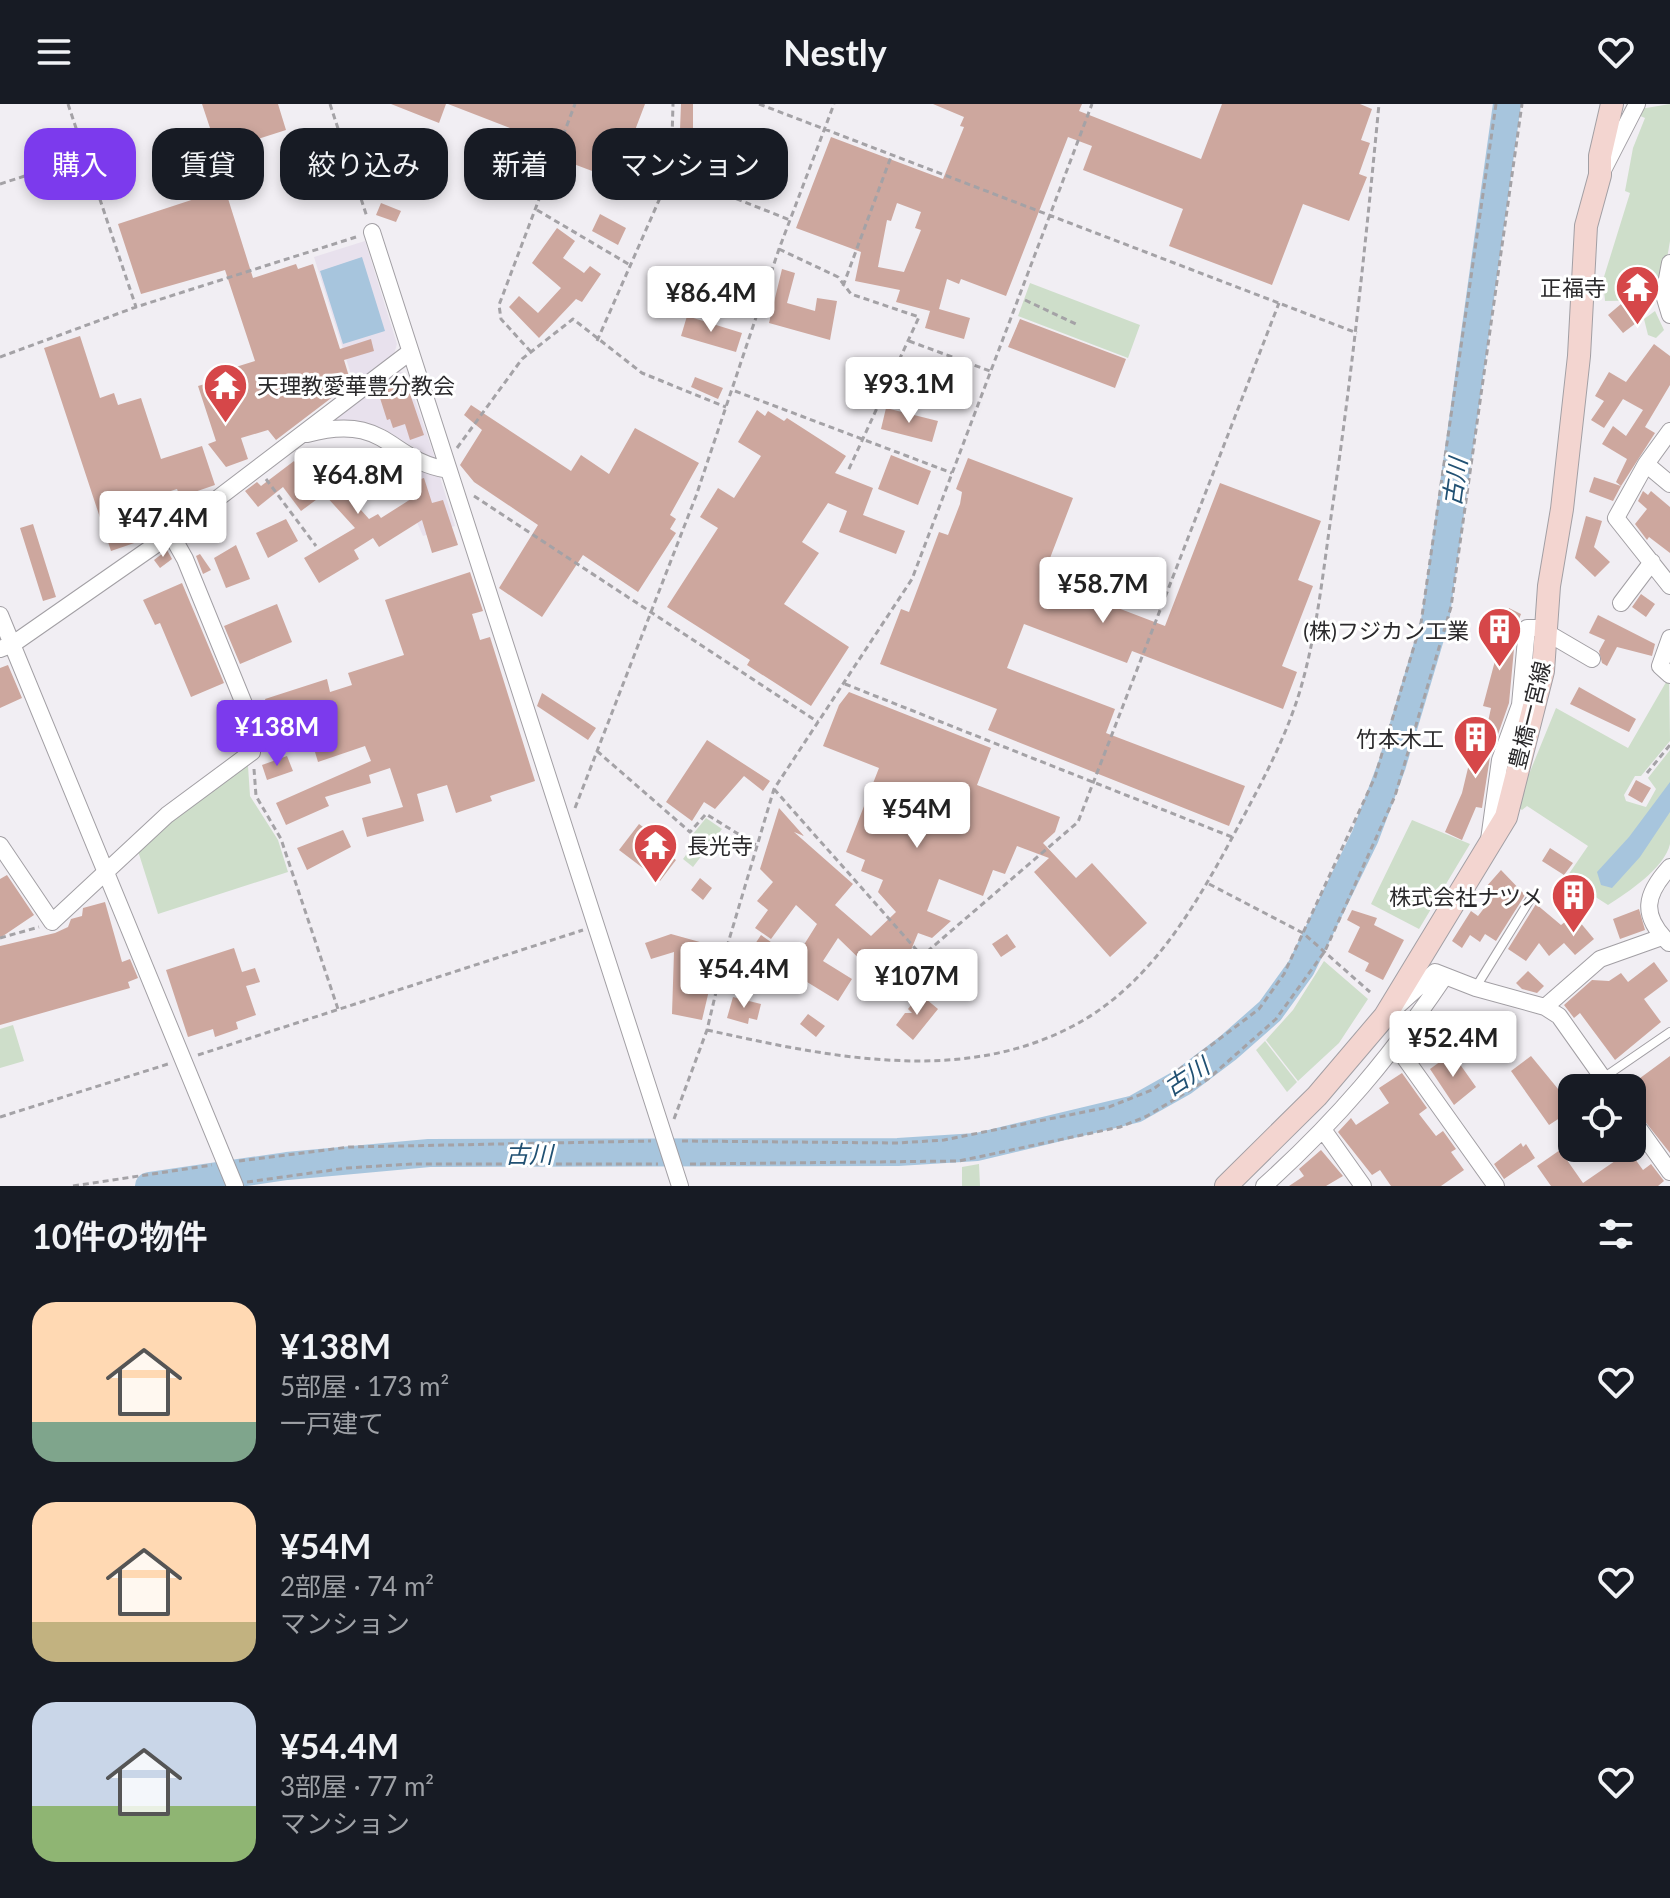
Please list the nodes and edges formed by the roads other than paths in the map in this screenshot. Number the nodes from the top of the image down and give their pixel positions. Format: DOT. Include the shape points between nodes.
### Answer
graph roads {
  1 [pos="1612,104"];
  2 [pos="1637,104"];
  3 [pos="1600,175"];
  4 [pos="372,232"];
  5 [pos="1670,263"];
  6 [pos="1670,315"];
  7 [pos="410,352"];
  8 [pos="1670,431"];
  9 [pos="292,441"];
  10 [pos="1646,464"];
  11 [pos="449,470"];
  12 [pos="1670,484"];
  13 [pos="171,534"];
  14 [pos="1652,562"];
  15 [pos="1670,586"];
  16 [pos="1621,603"];
  17 [pos="0,615"];
  18 [pos="1546,635"];
  19 [pos="1670,638"];
  20 [pos="7,647"];
  21 [pos="1592,659"];
  22 [pos="1670,675"];
  23 [pos="0,845"];
  24 [pos="1670,867"];
  25 [pos="107,873"];
  26 [pos="1531,898"];
  27 [pos="1666,941"];
  28 [pos="1445,976"];
  29 [pos="1476,988"];
  30 [pos="1545,1007"];
  31 [pos="1385,1016"];
  32 [pos="1670,1032"];
  33 [pos="1397,1047"];
  34 [pos="1600,1074"];
  35 [pos="1617,1074"];
  36 [pos="1324,1131"];
  37 [pos="1646,1139"];
  38 [pos="1670,1172"];
  39 [pos="231,1176"];
  40 [pos="680,1186"];
  41 [pos="1226,1186"];
  42 [pos="1264,1186"];
  43 [pos="1363,1186"];
  44 [pos="1496,1186"];
  1 -- 3 [label="main road, 豊橋一宮線"];
  2 -- 3 [label="street"];
  3 -- 18 [label="main road, 豊橋一宮線" via="1586,226 1579,356"];
  4 -- 7 [label="street"];
  5 -- 6 [label="street" via="1664,295"];
  7 -- 9 [label="street"];
  7 -- 11 [label="street"];
  8 -- 10 [label="street"];
  9 -- 11 [label="street" via="329,428 368,431 432,467"];
  9 -- 13 [label="street"];
  10 -- 12 [label="street"];
  10 -- 14 [label="street" via="1616,518"];
  11 -- 40 [label="street"];
  13 -- 20 [label="street"];
  13 -- 25 [label="street" via="249,716 252,752 167,815"];
  14 -- 15 [label="street"];
  14 -- 16 [label="street"];
  17 -- 20 [label="street"];
  18 -- 21 [label="street"];
  18 -- 31 [label="main road, 豊橋一宮線" via="1541,682 1507,814"];
  19 -- 22 [label="street" via="1660,666"];
  20 -- 25 [label="street"];
  23 -- 25 [label="street" via="52,922"];
  24 -- 27 [label="street" via="1647,896"];
  25 -- 39 [label="street"];
  26 -- 29 [label="lane"];
  27 -- 30 [label="street" via="1600,959"];
  28 -- 29 [label="street"];
  28 -- 31 [label="street" via="1428,976"];
  28 -- 33 [label="street"];
  29 -- 30 [label="street"];
  30 -- 34 [label="street" via="1559,1016"];
  31 -- 41 [label="main road, 豊橋一宮線" via="1326,1086"];
  32 -- 35 [label="lane"];
  33 -- 36 [label="street"];
  33 -- 44 [label="street"];
  36 -- 42 [label="street"];
  36 -- 43 [label="street"];
  37 -- 38 [label="street"];
}
